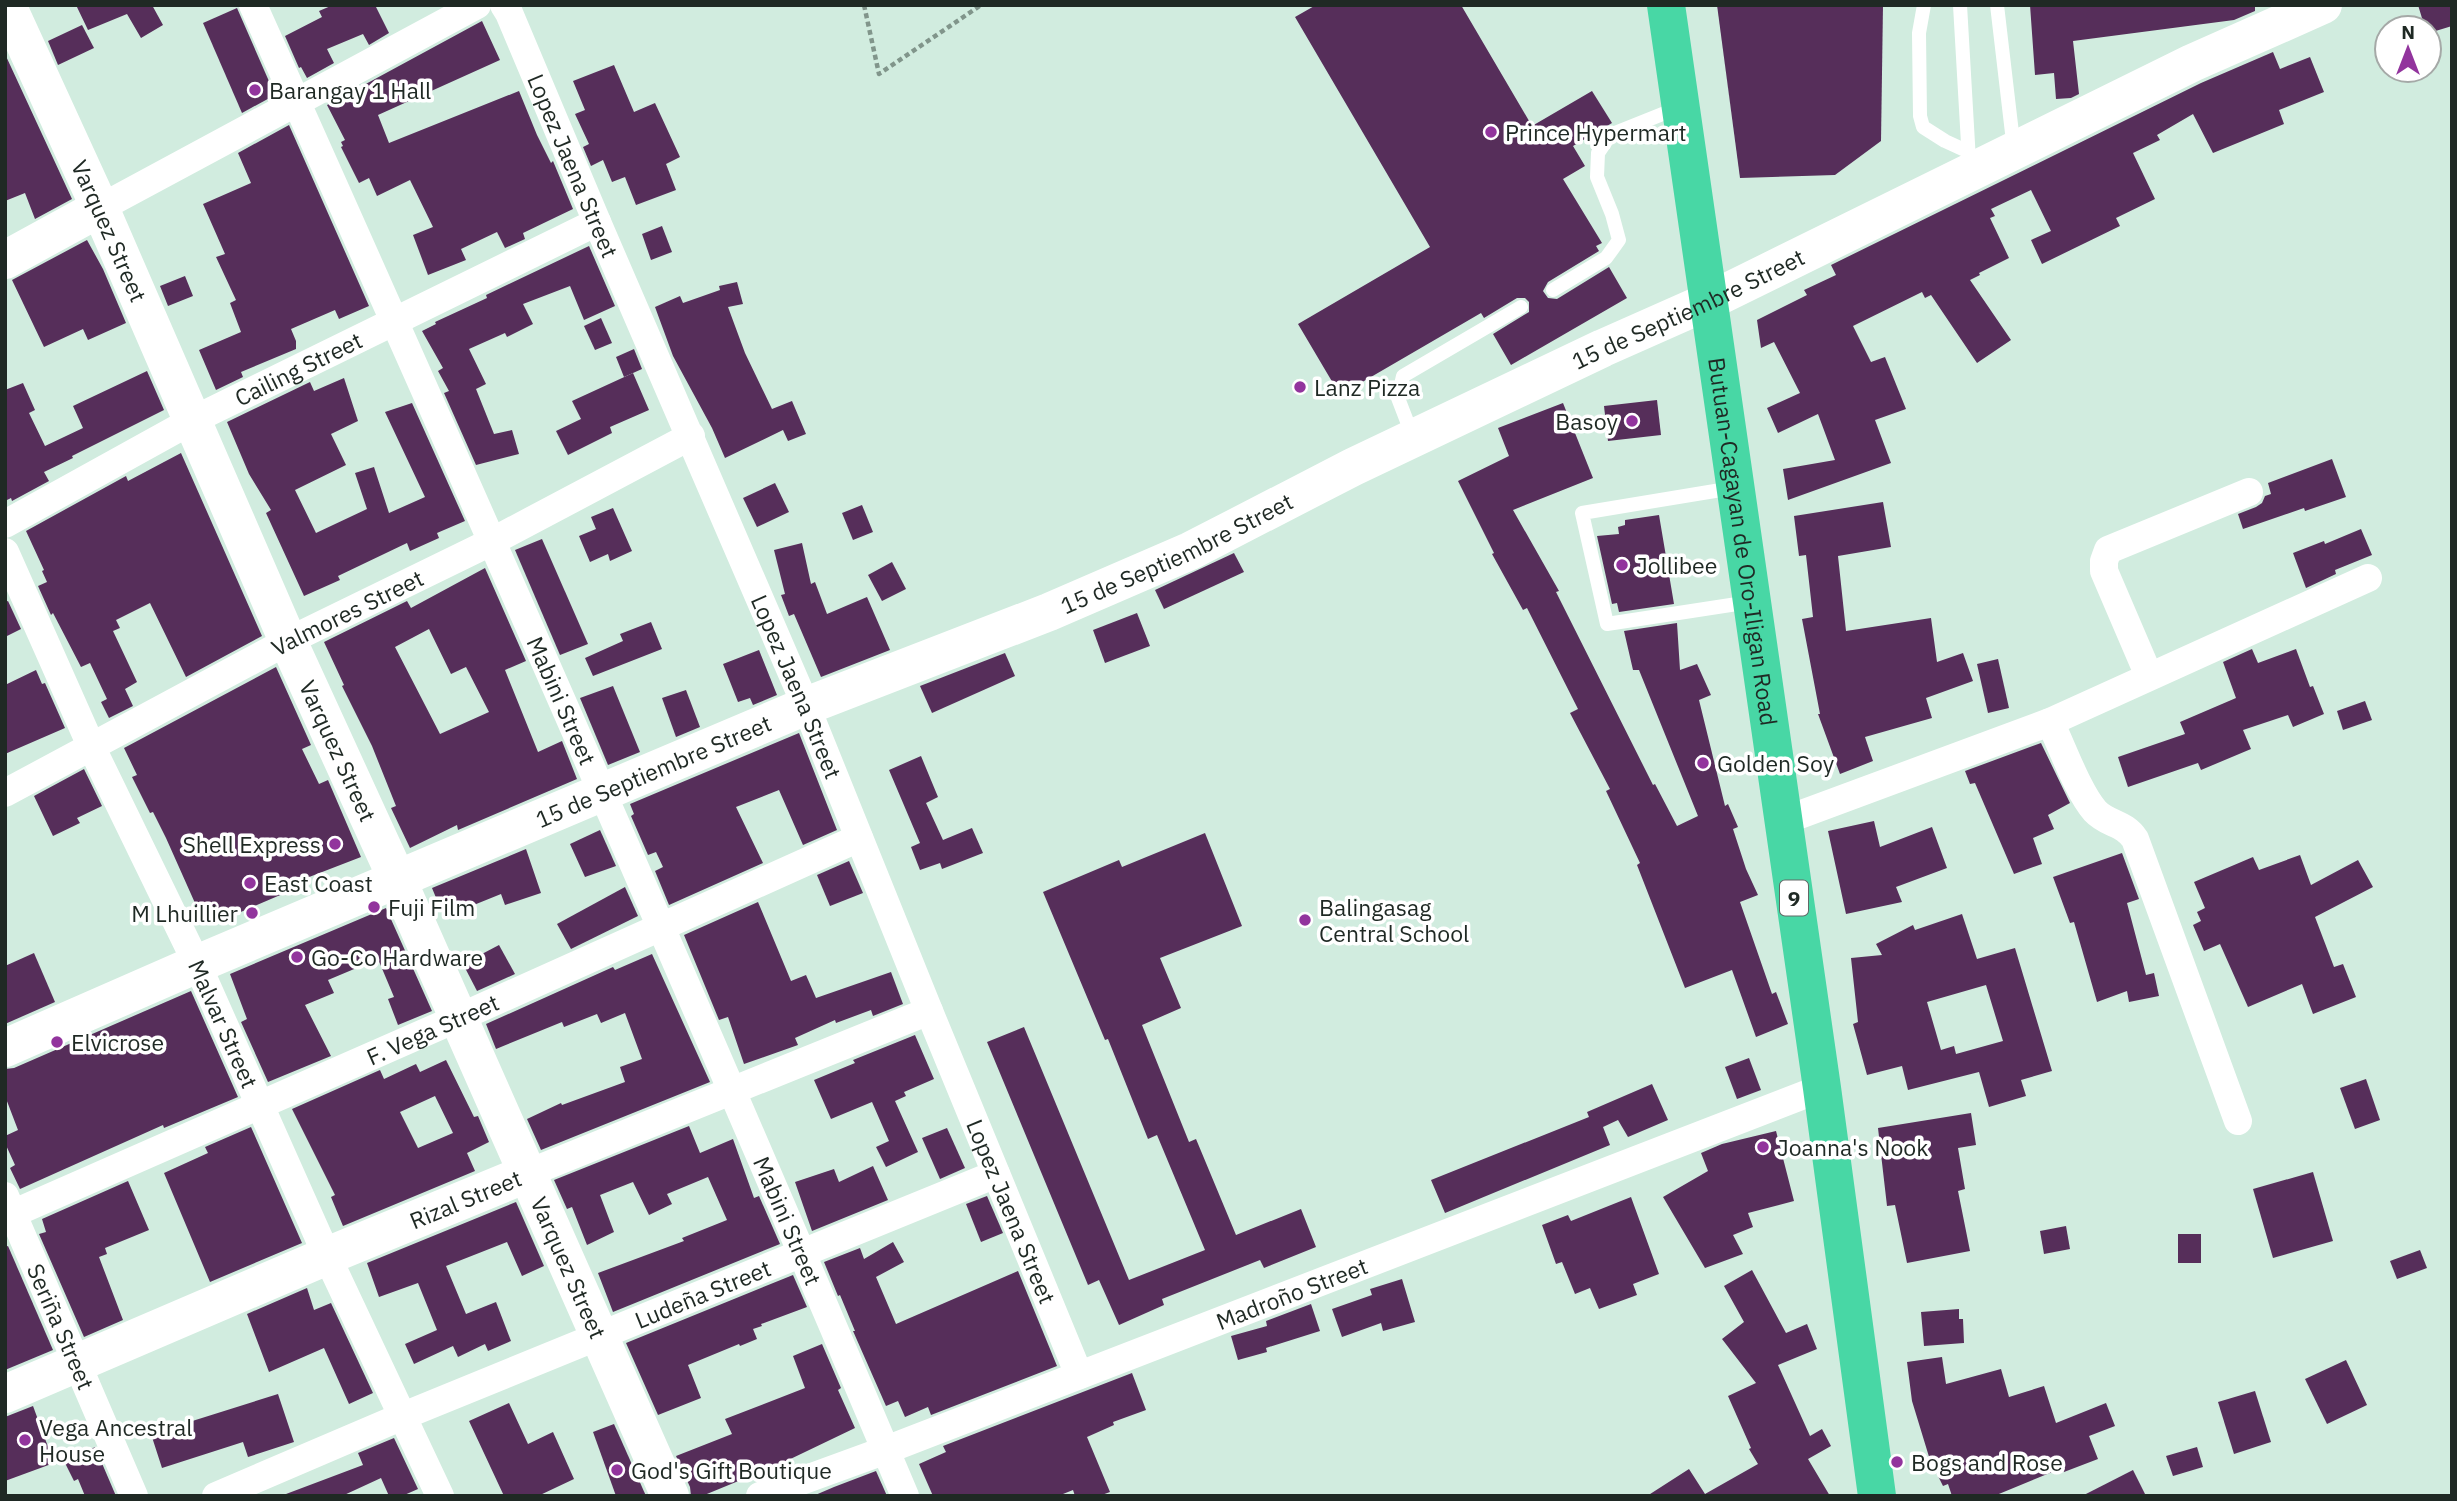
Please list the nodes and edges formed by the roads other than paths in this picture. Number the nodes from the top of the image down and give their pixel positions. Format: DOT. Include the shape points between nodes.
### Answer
graph roads {
  1 [pos="6,5"];
  2 [pos="253,5"];
  3 [pos="477,5"];
  4 [pos="504,5"];
  5 [pos="1666,5"];
  6 [pos="1924,5"];
  7 [pos="1960,5"];
  8 [pos="1997,5"];
  9 [pos="2303,9"];
  10 [pos="296,101"];
  11 [pos="1681,107"];
  12 [pos="2014,150"];
  13 [pos="1969,162"];
  14 [pos="100,208"];
  15 [pos="597,222"];
  16 [pos="5,260"];
  17 [pos="1553,290"];
  18 [pos="1709,301"];
  19 [pos="1521,307"];
  20 [pos="395,321"];
  21 [pos="193,420"];
  22 [pos="691,436"];
  23 [pos="1414,439"];
  24 [pos="1735,488"];
  25 [pos="2249,492"];
  26 [pos="5,524"];
  27 [pos="491,542"];
  28 [pos="5,552"];
  29 [pos="2368,578"];
  30 [pos="1751,602"];
  31 [pos="288,641"];
  32 [pos="2149,676"];
  33 [pos="806,706"];
  34 [pos="2050,722"];
  35 [pos="92,748"];
  36 [pos="5,793"];
  37 [pos="601,794"];
  38 [pos="1783,821"];
  39 [pos="859,838"];
  40 [pos="397,879"];
  41 [pos="659,927"];
  42 [pos="197,964"];
  43 [pos="929,1011"];
  44 [pos="458,1018"];
  45 [pos="5,1048"];
  46 [pos="1822,1088"];
  47 [pos="732,1091"];
  48 [pos="260,1105"];
  49 [pos="2238,1121"];
  50 [pos="526,1174"];
  51 [pos="996,1174"];
  52 [pos="8,1209"];
  53 [pos="803,1254"];
  54 [pos="327,1256"];
  55 [pos="598,1337"];
  56 [pos="76,1364"];
  57 [pos="1079,1374"];
  58 [pos="5,1394"];
  59 [pos="402,1416"];
  60 [pos="886,1450"];
  61 [pos="134,1496"];
  62 [pos="216,1496"];
  63 [pos="440,1496"];
  64 [pos="670,1496"];
  65 [pos="760,1496"];
  66 [pos="905,1496"];
  67 [pos="1877,1496"];
  1 -- 14 [label="main road, Varquez Street"];
  2 -- 10 [label="street, Mabini Street"];
  3 -- 10 [label="street"];
  4 -- 15 [label="street, Lopez Jaena Street"];
  5 -- 11 [label="highway, Butuan-Cagayan de Oro-Iligan Road / 9"];
  6 -- 13 [label="lane" via="1919,33 1923,127"];
  7 -- 13 [label="lane"];
  8 -- 12 [label="lane"];
  9 -- 12 [label="main road, 15 de Septiembre Street"];
  10 -- 14 [label="street"];
  10 -- 20 [label="street, Mabini Street"];
  11 -- 17 [label="lane" via="1610,135 1598,153 1597,177 1619,240 1606,258"];
  11 -- 18 [label="highway, Butuan-Cagayan de Oro-Iligan Road / 9"];
  12 -- 13 [label="main road, 15 de Septiembre Street"];
  13 -- 18 [label="main road, 15 de Septiembre Street"];
  14 -- 16 [label="main road"];
  14 -- 21 [label="main road, Varquez Street"];
  15 -- 20 [label="street, Cailing Street"];
  15 -- 22 [label="street, Lopez Jaena Street"];
  18 -- 23 [label="main road, 15 de Septiembre Street"];
  18 -- 24 [label="highway, Butuan-Cagayan de Oro-Iligan Road / 9"];
  19 -- 23 [label="lane" via="1403,376 1398,398"];
  20 -- 21 [label="street, Cailing Street"];
  20 -- 27 [label="street, Mabini Street"];
  21 -- 26 [label="street, Cailing Street"];
  21 -- 31 [label="main road, Varquez Street"];
  22 -- 27 [label="street, Valmores Street"];
  22 -- 33 [label="street, Lopez Jaena Street"];
  23 -- 33 [label="main road, 15 de Septiembre Street" via="1190,551 1049,612"];
  24 -- 30 [label="highway, Butuan-Cagayan de Oro-Iligan Road / 9"];
  24 -- 30 [label="lane" via="1582,513 1607,624"];
  25 -- 32 [label="street" via="2108,550 2104,570"];
  27 -- 31 [label="street, Valmores Street"];
  27 -- 37 [label="street, Mabini Street"];
  28 -- 35 [label="street, Malvar Street"];
  29 -- 32 [label="street"];
  30 -- 38 [label="highway, Butuan-Cagayan de Oro-Iligan Road / 9"];
  31 -- 35 [label="street, Valmores Street"];
  31 -- 40 [label="main road, Varquez Street"];
  32 -- 34 [label="street"];
  33 -- 37 [label="main road, 15 de Septiembre Street"];
  33 -- 39 [label="street, Lopez Jaena Street"];
  34 -- 38 [label="street"];
  34 -- 49 [label="street" via="2088,802 2135,839"];
  35 -- 36 [label="street, Valmores Street"];
  35 -- 42 [label="street, Malvar Street"];
  37 -- 40 [label="main road, 15 de Septiembre Street"];
  37 -- 41 [label="street, Mabini Street"];
  38 -- 46 [label="highway, Butuan-Cagayan de Oro-Iligan Road / 9"];
  39 -- 41 [label="street, F. Vega Street"];
  39 -- 43 [label="street, Lopez Jaena Street"];
  40 -- 42 [label="main road, 15 de Septiembre Street"];
  40 -- 44 [label="main road, Varquez Street"];
  41 -- 44 [label="street, F. Vega Street"];
  41 -- 47 [label="street, Mabini Street"];
  42 -- 45 [label="main road, 15 de Septiembre Street"];
  42 -- 48 [label="street, Malvar Street"];
  43 -- 47 [label="street, Rizal Street"];
  43 -- 51 [label="street, Lopez Jaena Street"];
  44 -- 48 [label="street, F. Vega Street"];
  44 -- 50 [label="main road, Varquez Street"];
  46 -- 57 [label="street, Madroño Street"];
  46 -- 67 [label="highway, Butuan-Cagayan de Oro-Iligan Road / 9"];
  47 -- 50 [label="street, Rizal Street"];
  47 -- 53 [label="street, Mabini Street"];
  48 -- 52 [label="street, F. Vega Street"];
  48 -- 54 [label="street, Malvar Street"];
  50 -- 54 [label="main road, Rizal Street"];
  50 -- 55 [label="main road, Varquez Street"];
  51 -- 53 [label="street, Ludeña Street"];
  51 -- 57 [label="street, Lopez Jaena Street"];
  52 -- 56 [label="street, Seriña Street"];
  53 -- 55 [label="street, Ludeña Street"];
  53 -- 60 [label="street, Mabini Street"];
  54 -- 56 [label="main road, Rizal Street"];
  54 -- 59 [label="street, Malvar Street"];
  55 -- 59 [label="street, Ludeña Street"];
  55 -- 64 [label="main road, Varquez Street"];
  56 -- 58 [label="main road, Rizal Street"];
  56 -- 61 [label="street, Seriña Street"];
  57 -- 60 [label="street, Madroño Street"];
  59 -- 62 [label="street, Ludeña Street"];
  59 -- 63 [label="street, Malvar Street"];
  60 -- 65 [label="street, Madroño Street"];
  60 -- 66 [label="street, Mabini Street"];
}
